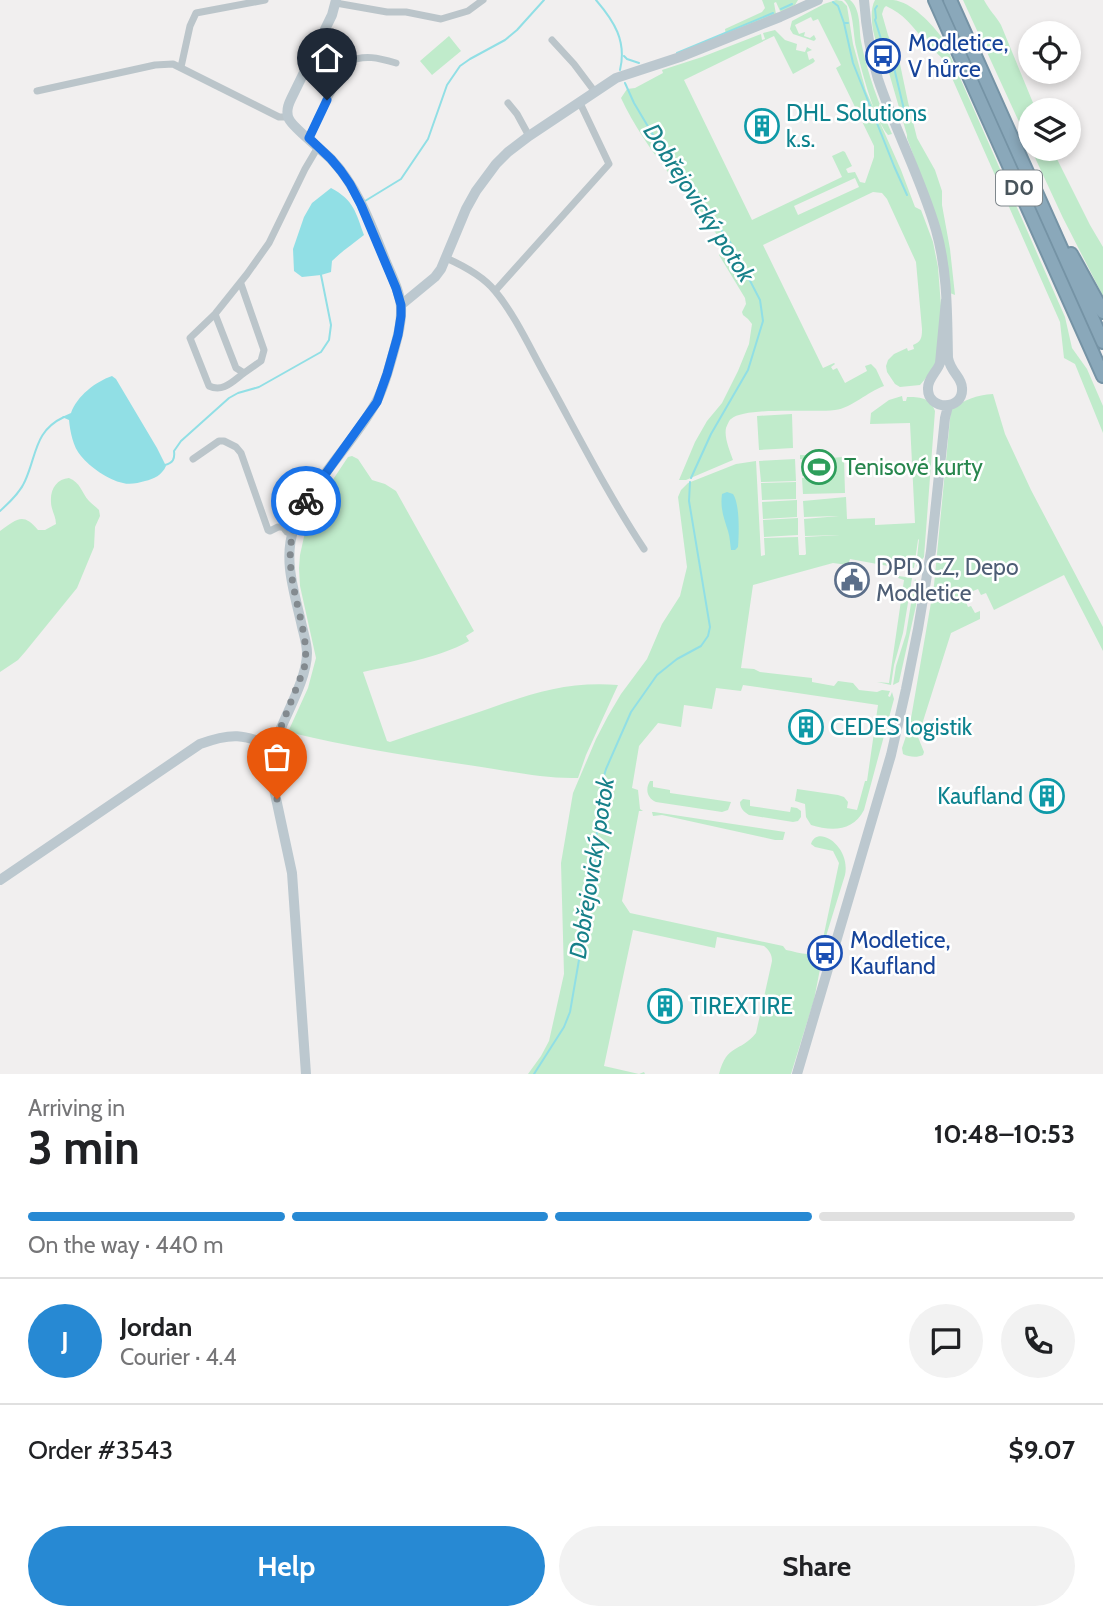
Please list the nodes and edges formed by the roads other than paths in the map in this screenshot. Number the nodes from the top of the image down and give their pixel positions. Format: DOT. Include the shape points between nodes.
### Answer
graph roads {
  1 [pos="265,0"];
  2 [pos="483,0"];
  3 [pos="818,0"];
  4 [pos="864,0"];
  5 [pos="935,0"];
  6 [pos="950,0"];
  7 [pos="336,1"];
  8 [pos="552,40"];
  9 [pos="396,63"];
  10 [pos="181,67"];
  11 [pos="37,91"];
  12 [pos="595,92"];
  13 [pos="508,103"];
  14 [pos="580,103"];
  15 [pos="288,117"];
  16 [pos="529,136"];
  17 [pos="309,138"];
  18 [pos="318,147"];
  19 [pos="1039,199"];
  20 [pos="446,258"];
  21 [pos="427,283"];
  22 [pos="240,284"];
  23 [pos="396,288"];
  24 [pos="495,291"];
  25 [pos="946,300"];
  26 [pos="401,305"];
  27 [pos="1103,312"];
  28 [pos="215,314"];
  29 [pos="1103,342"];
  30 [pos="952,372"];
  31 [pos="244,373"];
  32 [pos="934,374"];
  33 [pos="1103,376"];
  34 [pos="942,405"];
  35 [pos="193,459"];
  36 [pos="292,534"];
  37 [pos="644,549"];
  38 [pos="273,748"];
  39 [pos="0,880"];
  40 [pos="306,1074"];
  41 [pos="797,1074"];
  1 -- 10 [label="street" via="196,13"];
  2 -- 7 [label="street" via="468,11 441,19"];
  3 -- 12 [label="street" via="616,78"];
  4 -- 25 [label="street" via="879,80 936,229"];
  5 -- 33 [label="highway, D0"];
  6 -- 19 [label="highway, D0"];
  7 -- 15 [label="street" via="288,106"];
  8 -- 12 [label="street"];
  9 -- 17 [label="street" via="374,57 348,62"];
  10 -- 11 [label="street" via="155,65"];
  10 -- 15 [label="street" via="279,117"];
  12 -- 14 [label="street"];
  13 -- 16 [label="street"];
  14 -- 16 [label="street"];
  14 -- 24 [label="street" via="609,164"];
  15 -- 17 [label="street"];
  16 -- 20 [label="street" via="481,183"];
  17 -- 18 [label="street"];
  18 -- 22 [label="street" via="269,243"];
  18 -- 23 [label="street" via="350,184"];
  19 -- 27 [label="highway"];
  19 -- 29 [label="highway, D0"];
  20 -- 21 [label="street"];
  20 -- 24 [label="street"];
  21 -- 23 [label="street"];
  21 -- 26 [label="street"];
  22 -- 28 [label="street"];
  22 -- 31 [label="street" via="264,350 261,360"];
  23 -- 26 [label="street"];
  24 -- 37 [label="street"];
  25 -- 30 [label="street"];
  25 -- 32 [label="street" via="941,358"];
  26 -- 36 [label="street" via="398,335 377,402 304,503"];
  28 -- 31 [label="street" via="236,368"];
  28 -- 31 [label="street" via="190,338 206,380 220,389"];
  30 -- 32 [label="street"];
  30 -- 34 [label="street" via="962,390 958,400"];
  32 -- 34 [label="street" via="928,391 930,398"];
  34 -- 41 [label="street" via="945,418 931,551 891,755"];
  35 -- 36 [label="street" via="219,441 230,443 241,453 268,530 283,527"];
  36 -- 38 [label="street" via="292,583 306,660"];
  38 -- 39 [label="street" via="237,736 200,744"];
  38 -- 40 [label="street" via="271,775 292,873"];
}
